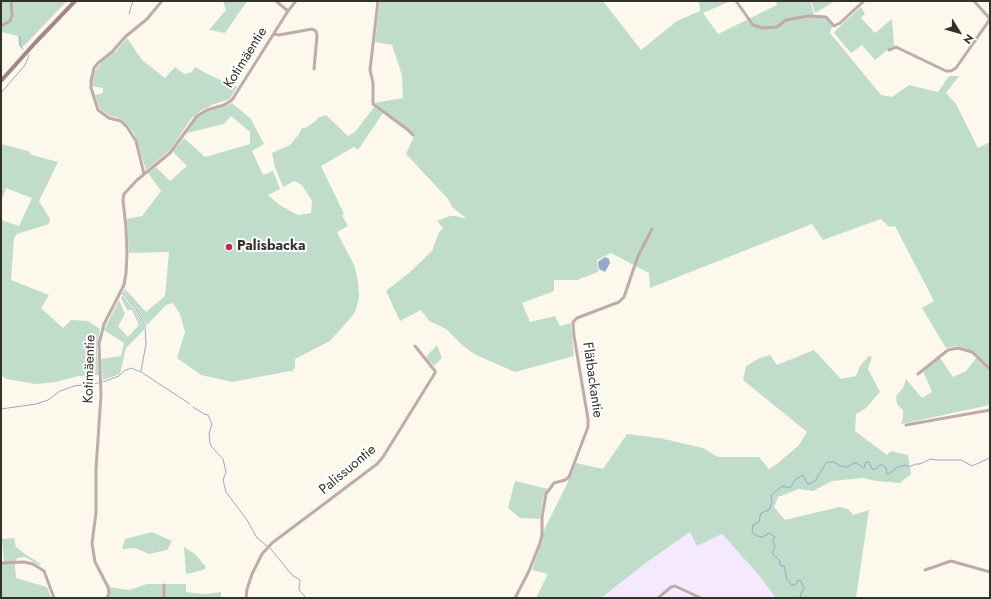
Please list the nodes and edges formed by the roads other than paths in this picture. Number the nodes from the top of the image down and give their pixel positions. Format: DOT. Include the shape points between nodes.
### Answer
graph roads {
  1 [pos="11,1"];
  2 [pos="75,1"];
  3 [pos="162,1"];
  4 [pos="276,1"];
  5 [pos="296,1"];
  6 [pos="378,1"];
  7 [pos="736,1"];
  8 [pos="864,1"];
  9 [pos="974,1"];
  10 [pos="288,11"];
  11 [pos="990,19"];
  12 [pos="1,26"];
  13 [pos="274,34"];
  14 [pos="889,50"];
  15 [pos="314,69"];
  16 [pos="1,81"];
  17 [pos="413,135"];
  18 [pos="144,174"];
  19 [pos="652,229"];
  20 [pos="415,346"];
  21 [pos="990,370"];
  22 [pos="918,374"];
  23 [pos="990,410"];
  24 [pos="906,425"];
  25 [pos="1,563"];
  26 [pos="925,570"];
  27 [pos="990,572"];
  28 [pos="164,585"];
  29 [pos="54,598"];
  30 [pos="107,598"];
  31 [pos="164,598"];
  32 [pos="246,598"];
  33 [pos="515,598"];
  34 [pos="658,598"];
  35 [pos="701,598"];
  1 -- 12 [label="street" via="10,21"];
  2 -- 16 [label="main road"];
  3 -- 18 [label="street" via="147,19 98,63 91,81 98,110 109,118 121,121 136,141"];
  4 -- 10 [label="street"];
  5 -- 10 [label="street, Kotimäentie"];
  6 -- 17 [label="street" via="370,70 373,104"];
  7 -- 8 [label="street" via="753,25 762,28 777,27 786,20 809,16 826,17 834,26"];
  9 -- 11 [label="street"];
  10 -- 13 [label="street, Kotimäentie"];
  11 -- 14 [label="street" via="956,68 951,71 896,47"];
  13 -- 15 [label="street" via="312,29 316,31 318,36"];
  13 -- 18 [label="street, Kotimäentie" via="232,100 197,116 175,148"];
  18 -- 30 [label="street, Kotimäentie" via="124,194 126,273 124,285 104,324 99,344 101,395 96,513 92,543 95,562 108,587"];
  19 -- 33 [label="street, Flätbackantie" via="638,256 624,297 619,302 577,318 573,322 588,427 569,477 554,483 546,494 540,543"];
  20 -- 32 [label="street, Palissuontie" via="435,373 383,457 272,543 262,554 252,574"];
  21 -- 22 [label="street" via="972,352 958,348 948,350"];
  23 -- 24 [label="street"];
  25 -- 29 [label="street" via="24,562 44,571"];
  26 -- 27 [label="street" via="951,561"];
  28 -- 31 [label="street"];
  34 -- 35 [label="street" via="675,586"];
}
